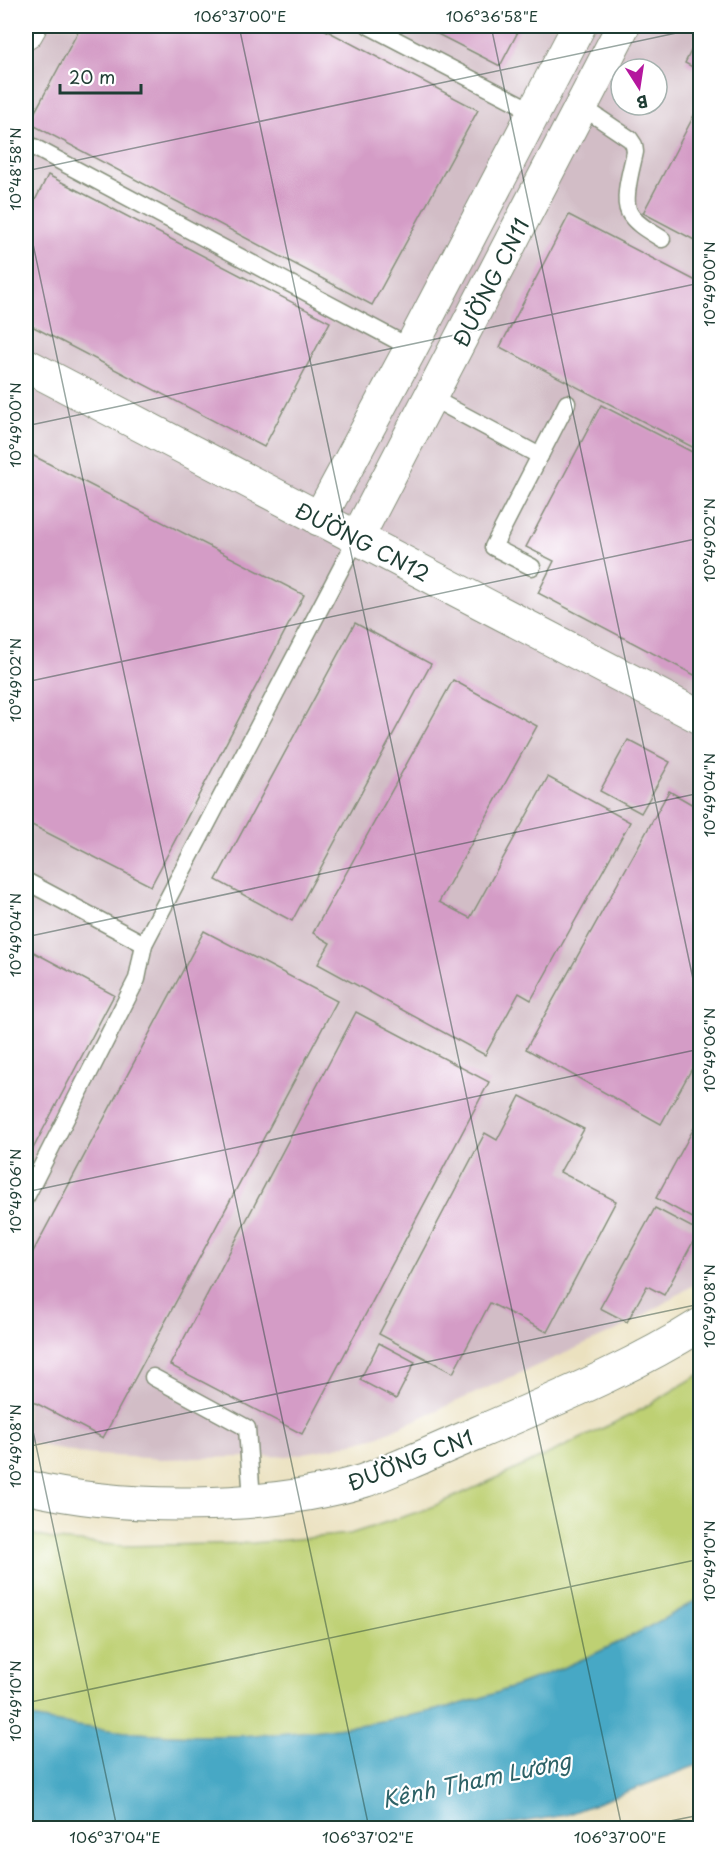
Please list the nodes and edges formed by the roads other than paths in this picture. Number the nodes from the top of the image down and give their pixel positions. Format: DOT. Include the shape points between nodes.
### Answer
graph roads {
  1 [pos="30,26"];
  2 [pos="369,26"];
  3 [pos="579,26"];
  4 [pos="623,26"];
  5 [pos="26,33"];
  6 [pos="581,106"];
  7 [pos="533,111"];
  8 [pos="26,143"];
  9 [pos="662,239"];
  10 [pos="411,348"];
  11 [pos="26,366"];
  12 [pos="430,398"];
  13 [pos="567,403"];
  14 [pos="540,456"];
  15 [pos="319,519"];
  16 [pos="357,537"];
  17 [pos="532,567"];
  18 [pos="700,717"];
  19 [pos="26,881"];
  20 [pos="144,945"];
  21 [pos="26,1197"];
  22 [pos="700,1325"];
  23 [pos="153,1377"];
  24 [pos="26,1488"];
  25 [pos="252,1500"];
  1 -- 5 [label="street"];
  2 -- 7 [label="lane"];
  3 -- 7 [label="street, ĐƯỜNG CN11"];
  4 -- 6 [label="street, ĐƯỜNG CN11"];
  6 -- 9 [label="lane" via="634,145 627,198 629,212"];
  6 -- 12 [label="street, ĐƯỜNG CN11"];
  7 -- 10 [label="street, ĐƯỜNG CN11"];
  8 -- 10 [label="lane"];
  10 -- 15 [label="street, ĐƯỜNG CN11"];
  11 -- 15 [label="street, ĐƯỜNG CN12"];
  12 -- 14 [label="lane"];
  12 -- 16 [label="street, ĐƯỜNG CN11"];
  13 -- 14 [label="lane"];
  14 -- 17 [label="lane" via="493,547"];
  15 -- 16 [label="street, ĐƯỜNG CN12"];
  16 -- 18 [label="street, ĐƯỜNG CN12"];
  16 -- 20 [label="lane"];
  19 -- 20 [label="lane"];
  20 -- 21 [label="lane" via="137,979"];
  22 -- 25 [label="street, ĐƯỜNG CN1" via="592,1384 388,1472 309,1493"];
  23 -- 25 [label="lane" via="247,1428"];
  24 -- 25 [label="street, ĐƯỜNG CN1" via="150,1503"];
}
